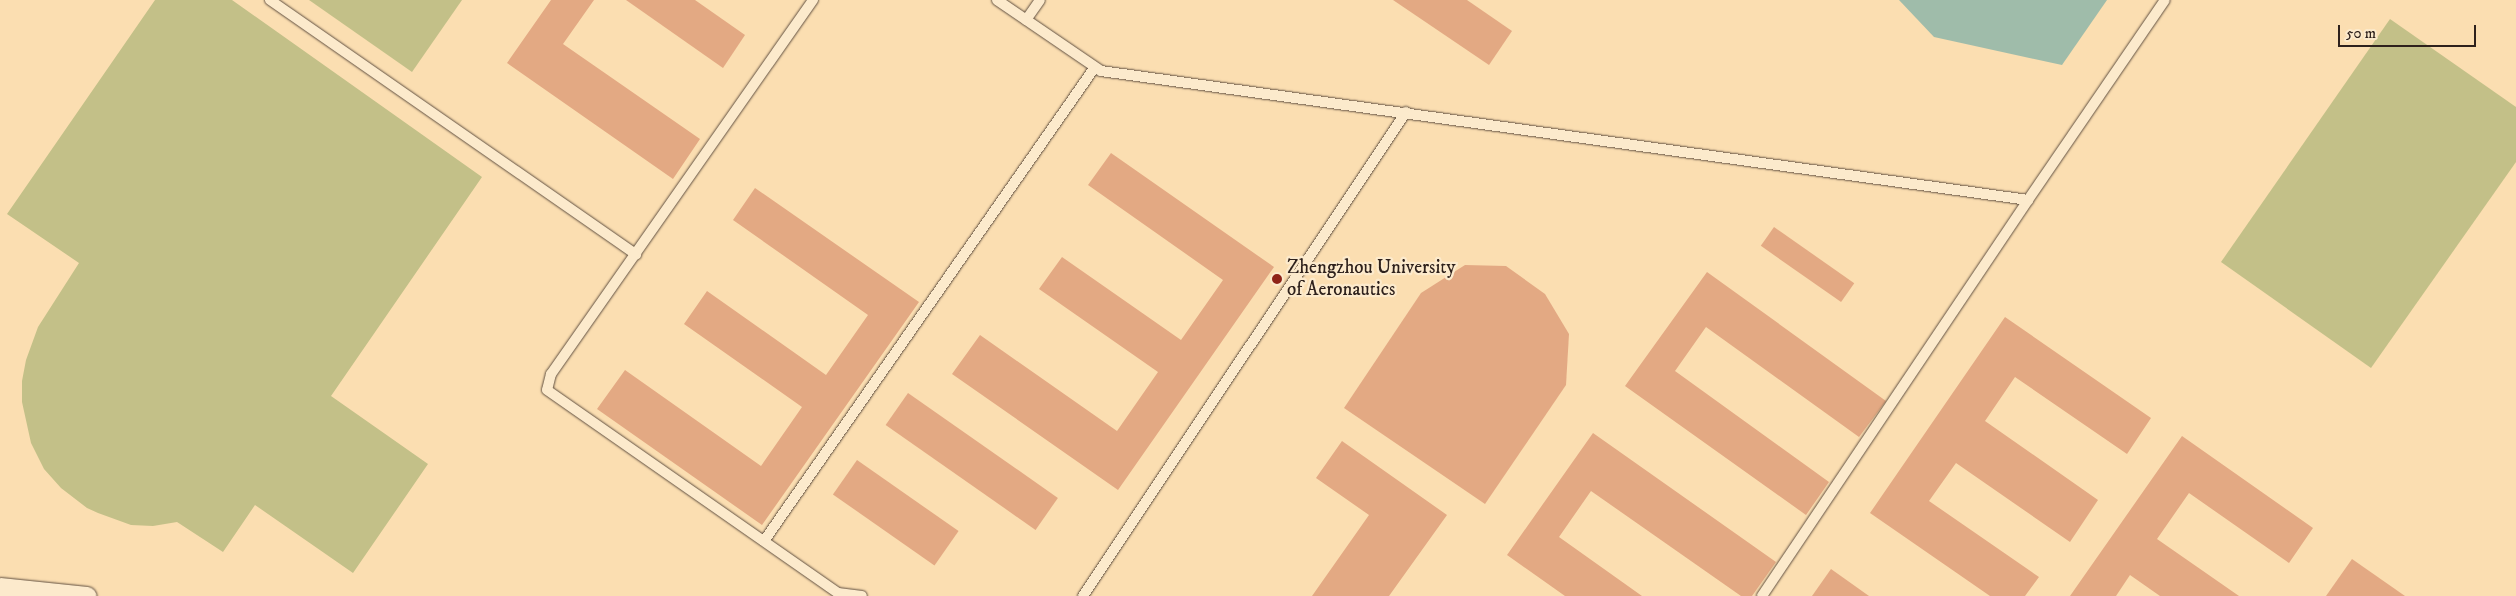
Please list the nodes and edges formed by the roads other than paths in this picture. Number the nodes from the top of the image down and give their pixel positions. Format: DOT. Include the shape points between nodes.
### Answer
graph roads {
  1 [pos="270,0"];
  2 [pos="813,0"];
  3 [pos="997,0"];
  4 [pos="1040,0"];
  5 [pos="2165,0"];
  6 [pos="1026,20"];
  7 [pos="1095,67"];
  8 [pos="1406,112"];
  9 [pos="2028,200"];
  10 [pos="636,254"];
  11 [pos="764,541"];
  12 [pos="0,587"];
  13 [pos="87,596"];
  14 [pos="862,596"];
  15 [pos="1083,596"];
  16 [pos="1762,596"];
  1 -- 10 [label="lane"];
  2 -- 10 [label="lane"];
  3 -- 6 [label="lane"];
  4 -- 6 [label="lane"];
  5 -- 9 [label="lane"];
  6 -- 7 [label="lane"];
  7 -- 8 [label="lane" via="1102,71"];
  7 -- 11 [label="lane"];
  8 -- 9 [label="lane"];
  8 -- 15 [label="lane"];
  9 -- 16 [label="lane"];
  10 -- 11 [label="lane" via="551,374 546,390"];
  11 -- 14 [label="lane" via="838,593"];
  12 -- 13 [label="street"];
}
